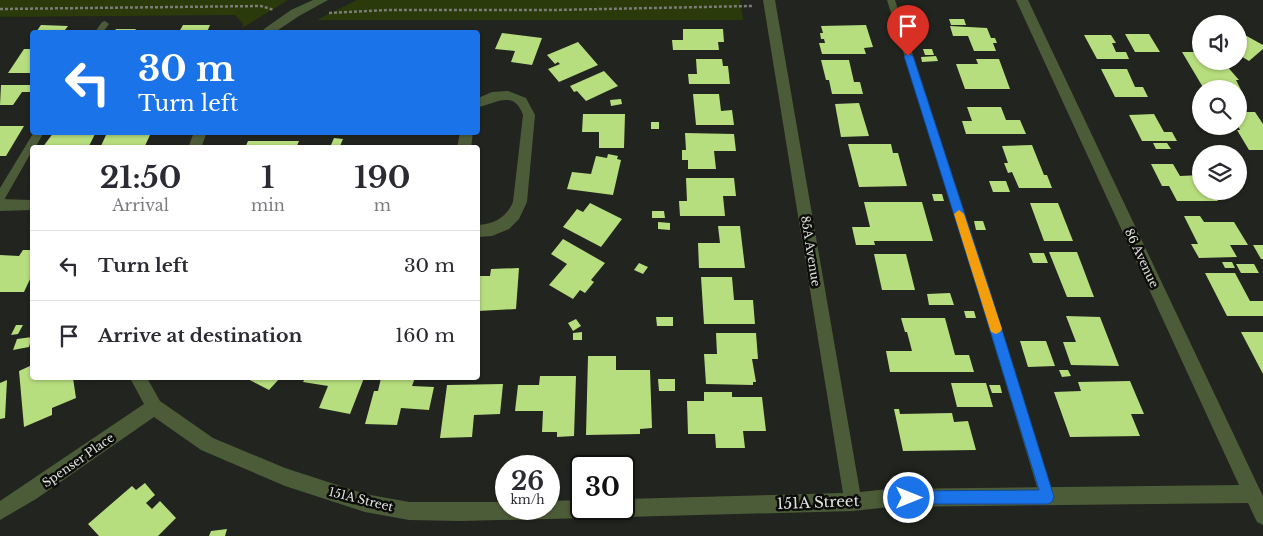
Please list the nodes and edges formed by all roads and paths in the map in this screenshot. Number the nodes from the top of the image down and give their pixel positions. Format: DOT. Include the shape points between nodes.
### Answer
graph roads {
  1 [pos="322,0"];
  2 [pos="891,0"];
  3 [pos="1022,0"];
  4 [pos="764,3"];
  5 [pos="0,9"];
  6 [pos="281,12"];
  7 [pos="320,14"];
  8 [pos="105,24"];
  9 [pos="101,30"];
  10 [pos="271,30"];
  11 [pos="480,102"];
  12 [pos="30,147"];
  13 [pos="0,197"];
  14 [pos="0,205"];
  15 [pos="30,205"];
  16 [pos="480,230"];
  17 [pos="139,380"];
  18 [pos="154,407"];
  19 [pos="1253,494"];
  20 [pos="1048,497"];
  21 [pos="853,502"];
  22 [pos="635,508"];
  23 [pos="570,509"];
  24 [pos="0,511"];
  25 [pos="1263,516"];
  1 -- 10 [label="street"];
  2 -- 20 [label="lane"];
  3 -- 19 [label="street, 86 Avenue"];
  4 -- 7 [label="path"];
  4 -- 21 [label="street, 85A Avenue"];
  5 -- 6 [label="path" via="261,6"];
  8 -- 9 [label="lane"];
  11 -- 16 [label="street" via="491,96 514,97 526,105 528,115 520,202 510,220 489,230"];
  12 -- 13 [label="lane"];
  14 -- 15 [label="street"];
  17 -- 18 [label="street"];
  18 -- 23 [label="street, 151A Street" via="207,444 285,477 365,503 409,510 460,512"];
  18 -- 24 [label="street, Spenser Place"];
  19 -- 20 [label="street, 151A Street"];
  19 -- 25 [label="street, 86 Avenue"];
  20 -- 21 [label="street, 151A Street" via="889,498"];
  21 -- 22 [label="street, 151A Street"];
}
